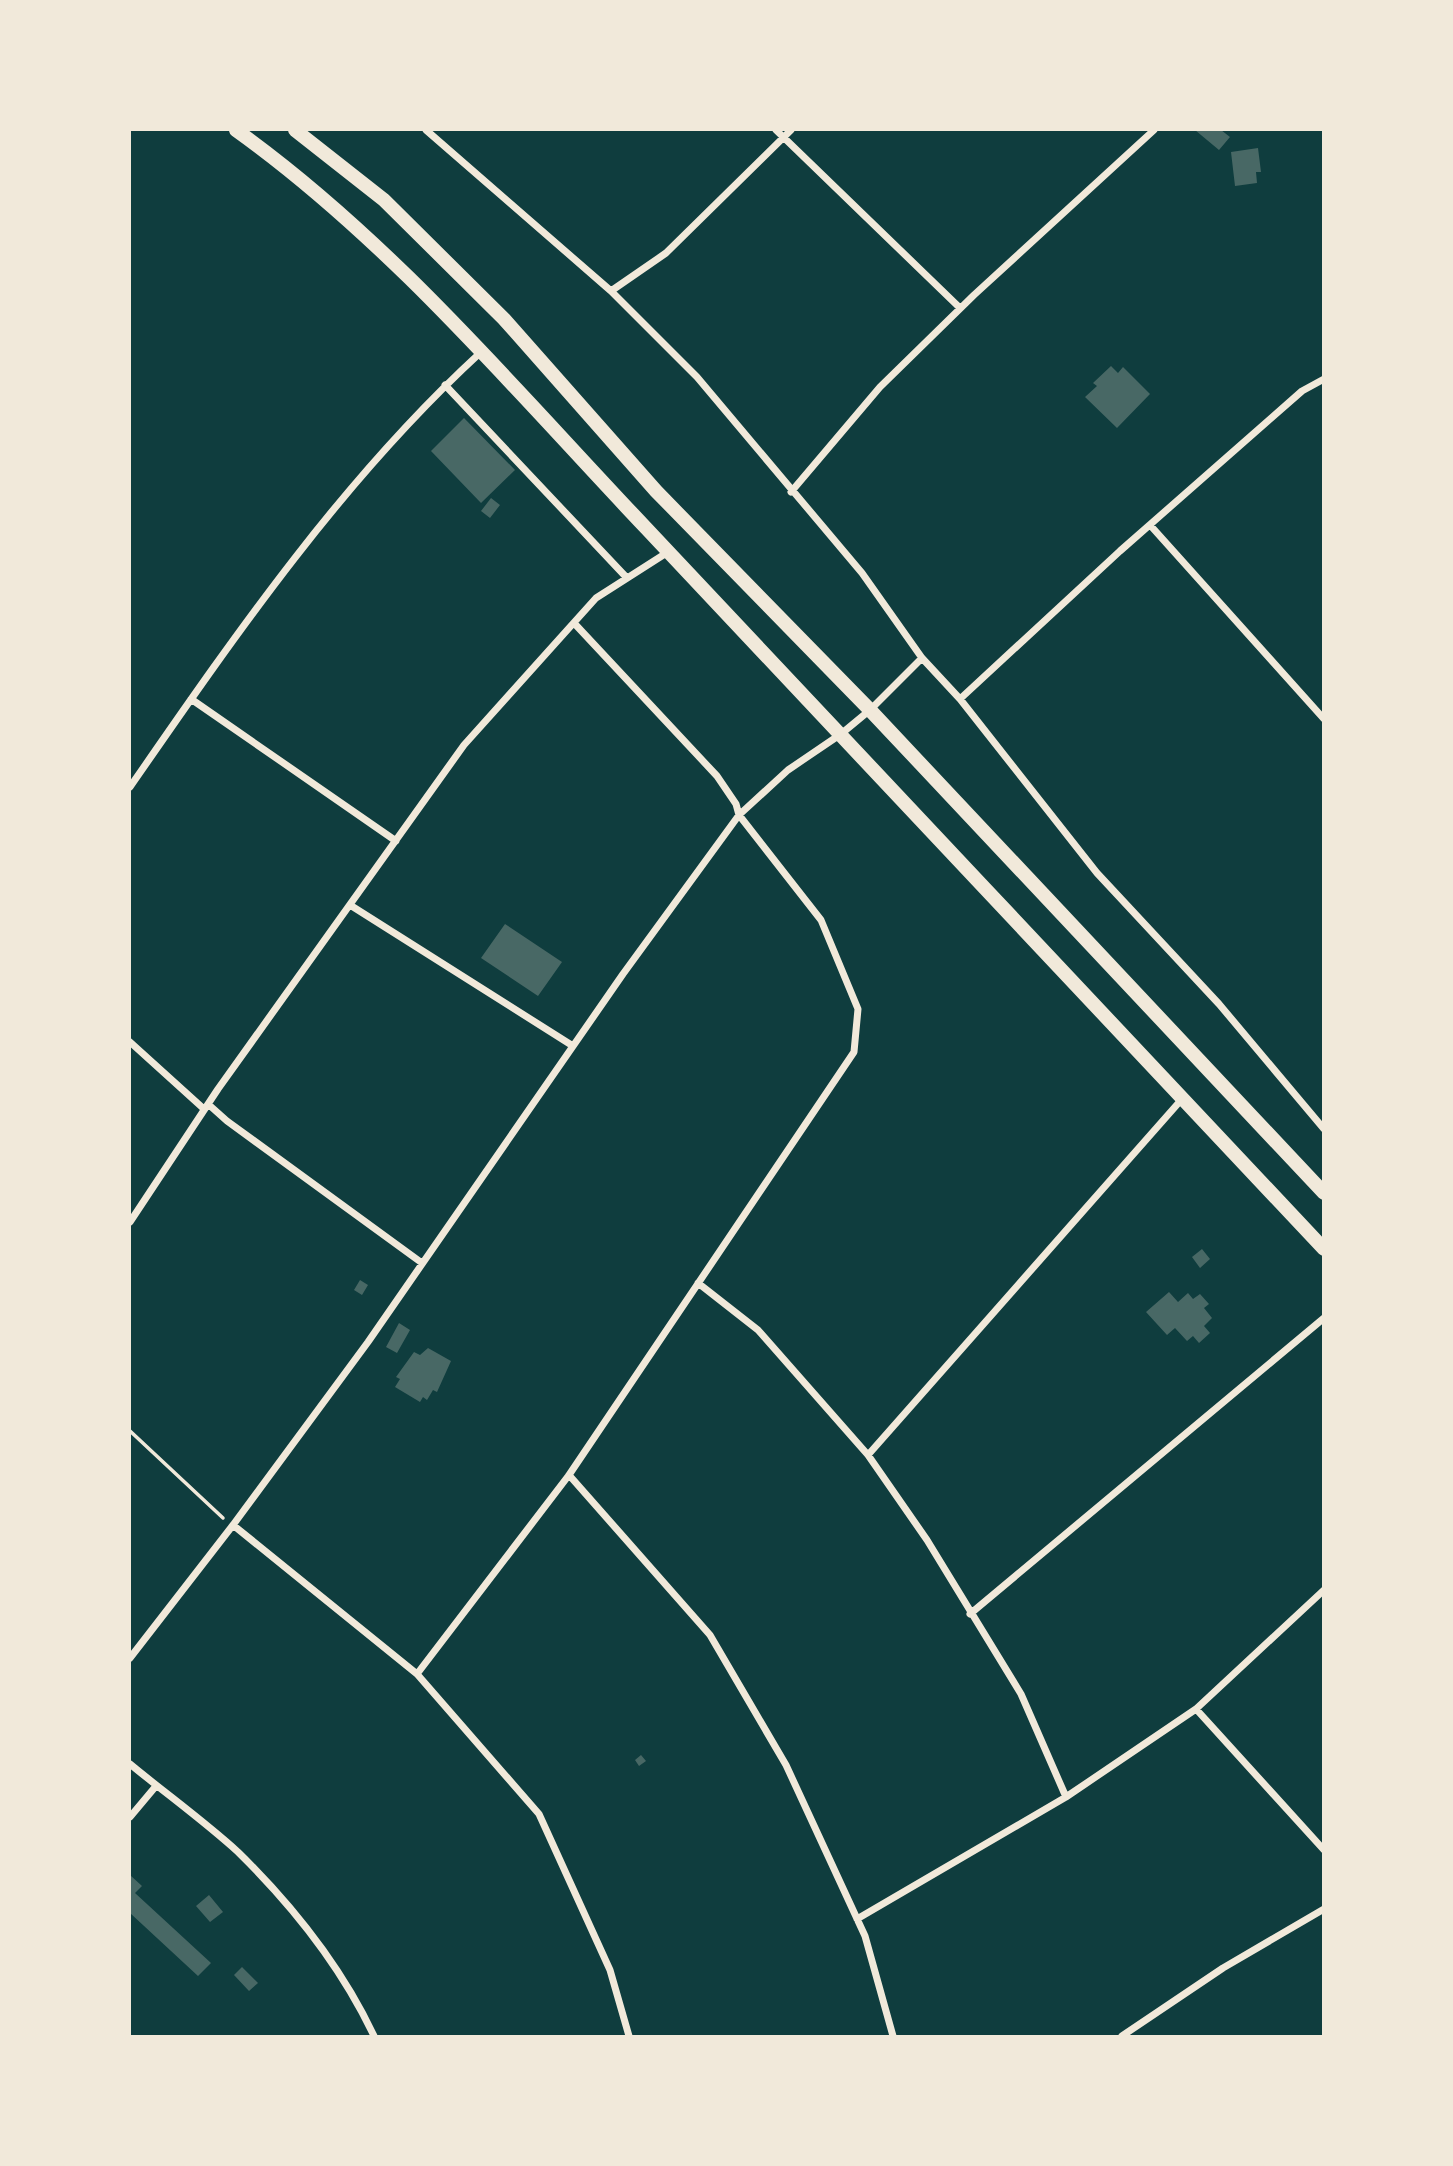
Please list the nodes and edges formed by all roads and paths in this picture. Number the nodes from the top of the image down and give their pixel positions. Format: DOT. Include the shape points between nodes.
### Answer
graph roads {
  1 [pos="236,130"];
  2 [pos="295,130"];
  3 [pos="426,130"];
  4 [pos="776,130"];
  5 [pos="791,130"];
  6 [pos="1154,130"];
  7 [pos="782,137"];
  8 [pos="611,291"];
  9 [pos="960,308"];
  10 [pos="480,352"];
  11 [pos="1324,379"];
  12 [pos="445,385"];
  13 [pos="791,492"];
  14 [pos="1150,525"];
  15 [pos="669,552"];
  16 [pos="626,579"];
  17 [pos="574,623"];
  18 [pos="922,658"];
  19 [pos="191,699"];
  20 [pos="960,699"];
  21 [pos="870,710"];
  22 [pos="1324,719"];
  23 [pos="841,734"];
  24 [pos="130,787"];
  25 [pos="739,815"];
  26 [pos="396,841"];
  27 [pos="350,905"];
  28 [pos="130,1042"];
  29 [pos="573,1046"];
  30 [pos="1183,1099"];
  31 [pos="206,1107"];
  32 [pos="1324,1129"];
  33 [pos="1324,1193"];
  34 [pos="130,1222"];
  35 [pos="1324,1249"];
  36 [pos="422,1263"];
  37 [pos="698,1283"];
  38 [pos="1324,1318"];
  39 [pos="130,1431"];
  40 [pos="868,1455"];
  41 [pos="569,1475"];
  42 [pos="233,1525"];
  43 [pos="1324,1590"];
  44 [pos="970,1614"];
  45 [pos="130,1658"];
  46 [pos="417,1674"];
  47 [pos="1196,1709"];
  48 [pos="130,1764"];
  49 [pos="156,1786"];
  50 [pos="1066,1797"];
  51 [pos="130,1817"];
  52 [pos="1324,1850"];
  53 [pos="1324,1909"];
  54 [pos="857,1919"];
  55 [pos="374,2036"];
  56 [pos="629,2036"];
  57 [pos="893,2036"];
  58 [pos="1122,2036"];
  1 -- 10 [label="main road" via="284,164 386,255"];
  2 -- 21 [label="main road" via="384,200 504,319 656,491"];
  3 -- 8 [label="street"];
  4 -- 7 [label="street"];
  5 -- 7 [label="street"];
  6 -- 9 [label="street"];
  7 -- 8 [label="street" via="666,253"];
  7 -- 9 [label="street"];
  8 -- 13 [label="street" via="697,377"];
  9 -- 13 [label="street" via="880,387"];
  10 -- 12 [label="street"];
  10 -- 15 [label="main road"];
  11 -- 14 [label="street" via="1303,391"];
  12 -- 16 [label="street"];
  12 -- 19 [label="street" via="386,446 272,585"];
  13 -- 18 [label="street" via="862,573"];
  14 -- 20 [label="street"];
  14 -- 22 [label="street"];
  15 -- 16 [label="street"];
  15 -- 23 [label="main road"];
  16 -- 17 [label="street" via="596,598"];
  17 -- 25 [label="street" via="717,776"];
  17 -- 26 [label="street" via="464,745"];
  18 -- 20 [label="street"];
  18 -- 21 [label="street"];
  19 -- 24 [label="street"];
  19 -- 26 [label="street"];
  20 -- 32 [label="street" via="1097,873 1219,1004"];
  21 -- 23 [label="street"];
  21 -- 33 [label="main road"];
  23 -- 25 [label="street" via="788,770"];
  23 -- 30 [label="main road"];
  25 -- 29 [label="street"];
  25 -- 37 [label="street" via="821,920 858,1009 854,1052"];
  26 -- 27 [label="street"];
  27 -- 29 [label="street"];
  27 -- 31 [label="street"];
  28 -- 31 [label="street"];
  29 -- 36 [label="street"];
  30 -- 35 [label="main road"];
  30 -- 40 [label="street"];
  31 -- 34 [label="street"];
  31 -- 36 [label="street"];
  36 -- 42 [label="street"];
  37 -- 40 [label="street" via="758,1331"];
  37 -- 41 [label="street"];
  38 -- 44 [label="street"];
  39 -- 42 [label="path"];
  40 -- 44 [label="street" via="927,1540"];
  41 -- 46 [label="street"];
  41 -- 54 [label="street" via="710,1635 786,1765"];
  42 -- 45 [label="street"];
  42 -- 46 [label="street"];
  43 -- 47 [label="street"];
  44 -- 50 [label="street" via="1021,1695"];
  46 -- 56 [label="street" via="539,1814 610,1970"];
  47 -- 50 [label="street"];
  47 -- 52 [label="street"];
  48 -- 49 [label="street"];
  49 -- 51 [label="street"];
  49 -- 55 [label="street" via="237,1852 306,1926"];
  50 -- 54 [label="street"];
  53 -- 58 [label="street"];
  54 -- 57 [label="street"];
}
